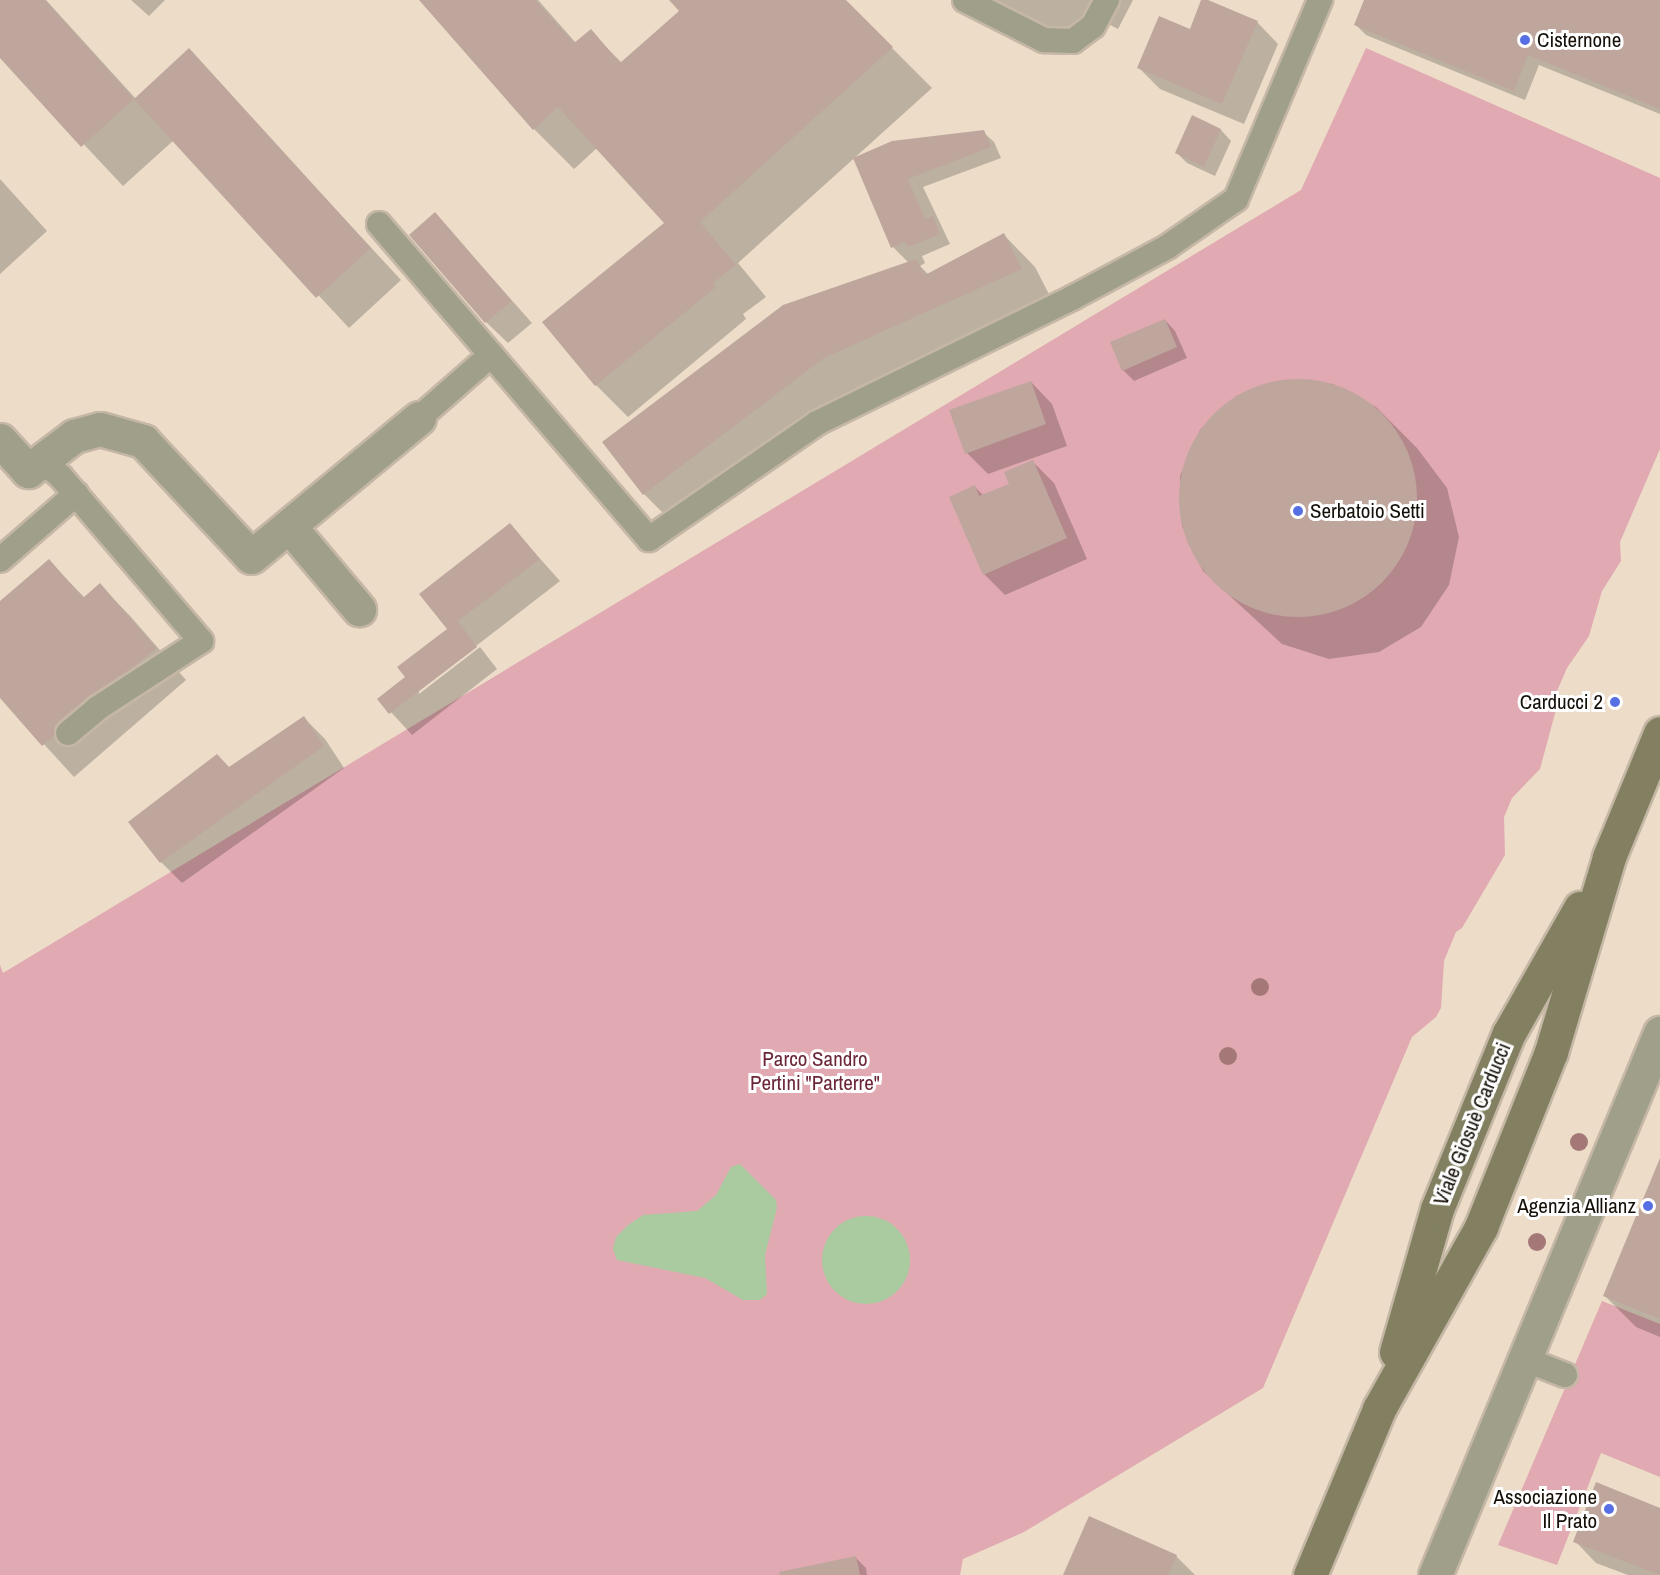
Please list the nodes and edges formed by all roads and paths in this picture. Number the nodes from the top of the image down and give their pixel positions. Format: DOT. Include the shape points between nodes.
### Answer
graph roads {
  1 [pos="965,0"];
  2 [pos="1107,0"];
  3 [pos="1320,0"];
  4 [pos="379,224"];
  5 [pos="491,355"];
  6 [pos="419,418"];
  7 [pos="0,440"];
  8 [pos="41,459"];
  9 [pos="76,494"];
  10 [pos="289,526"];
  11 [pos="0,560"];
  12 [pos="359,609"];
  13 [pos="1660,733"];
  14 [pos="68,734"];
  15 [pos="1609,857"];
  16 [pos="1660,1033"];
  17 [pos="1524,1359"];
  18 [pos="1565,1375"];
  19 [pos="1379,1409"];
  20 [pos="1310,1575"];
  21 [pos="1435,1575"];
  1 -- 2 [label="lane" via="1044,40 1072,41 1093,26"];
  3 -- 5 [label="lane" via="1236,199 1167,247 1083,293 817,423 649,538"];
  4 -- 5 [label="lane"];
  5 -- 6 [label="lane"];
  6 -- 10 [label="street"];
  7 -- 8 [label="street" via="28,471"];
  8 -- 9 [label="lane"];
  8 -- 10 [label="street" via="74,436 100,429 143,441 251,557"];
  9 -- 11 [label="lane"];
  9 -- 14 [label="lane" via="201,641 98,708"];
  10 -- 12 [label="street"];
  13 -- 15 [label="main road, Viale Giosuè Carducci"];
  15 -- 19 [label="main road, Viale Giosuè Carducci" via="1551,1052 1485,1216"];
  15 -- 19 [label="main road, Viale Giosuè Carducci" via="1509,1033 1437,1209"];
  16 -- 17 [label="street"];
  17 -- 18 [label="lane"];
  17 -- 21 [label="street"];
  19 -- 20 [label="main road, Viale Giosuè Carducci"];
}
